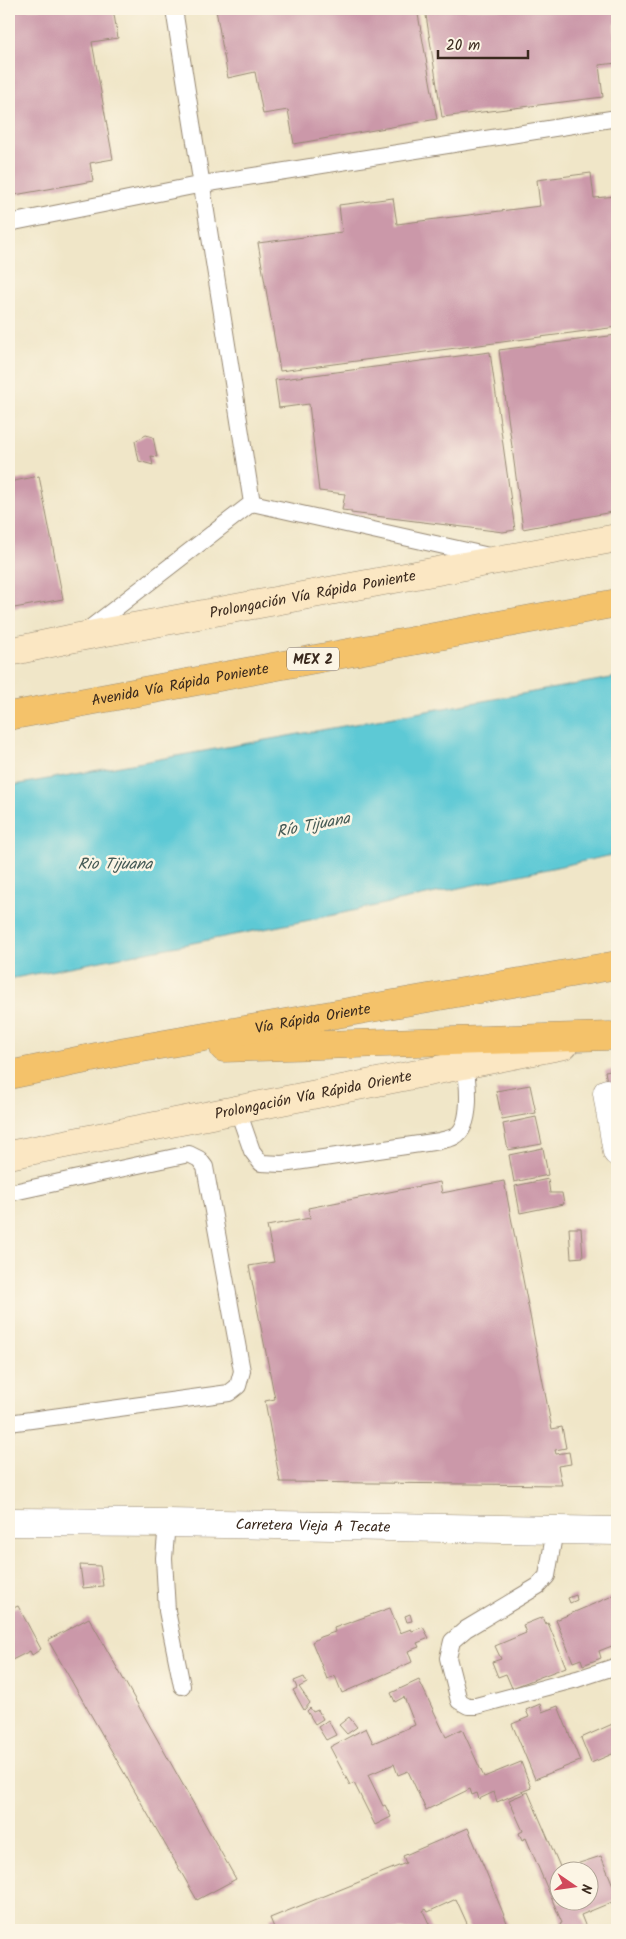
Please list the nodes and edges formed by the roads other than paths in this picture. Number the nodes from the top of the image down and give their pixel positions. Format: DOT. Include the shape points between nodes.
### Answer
graph roads {
  1 [pos="174,9"];
  2 [pos="617,118"];
  3 [pos="203,184"];
  4 [pos="9,223"];
  5 [pos="252,504"];
  6 [pos="617,538"];
  7 [pos="502,560"];
  8 [pos="617,603"];
  9 [pos="78,637"];
  10 [pos="9,652"];
  11 [pos="9,716"];
  12 [pos="617,965"];
  13 [pos="614,1035"];
  14 [pos="125,1052"];
  15 [pos="465,1065"];
  16 [pos="9,1075"];
  17 [pos="607,1093"];
  18 [pos="238,1110"];
  19 [pos="617,1152"];
  20 [pos="9,1155"];
  21 [pos="9,1193"];
  22 [pos="9,1422"];
  23 [pos="9,1522"];
  24 [pos="167,1523"];
  25 [pos="555,1530"];
  26 [pos="617,1531"];
  27 [pos="617,1666"];
  28 [pos="182,1686"];
  1 -- 3 [label="lane"];
  2 -- 3 [label="lane"];
  3 -- 4 [label="lane"];
  3 -- 5 [label="lane"];
  5 -- 7 [label="lane"];
  5 -- 9 [label="lane"];
  6 -- 7 [label="main road, Prolongación Vía Rápida Poniente"];
  7 -- 9 [label="main road, Prolongación Vía Rápida Poniente"];
  8 -- 11 [label="highway, Avenida Vía Rápida Poniente / MEX 2"];
  9 -- 10 [label="main road, Prolongación Vía Rápida Poniente"];
  12 -- 14 [label="highway, Vía Rápida Oriente"];
  13 -- 14 [label="highway"];
  13 -- 15 [label="main road, Prolongación Vía Rápida Oriente"];
  14 -- 16 [label="highway, Vía Rápida Oriente"];
  15 -- 18 [label="main road, Prolongación Vía Rápida Oriente"];
  15 -- 18 [label="lane" via="468,1085 466,1123 456,1136 440,1140 282,1164 261,1163 252,1151"];
  17 -- 19 [label="street"];
  18 -- 20 [label="main road, Prolongación Vía Rápida Oriente"];
  21 -- 22 [label="lane" via="189,1154 199,1159 205,1167 242,1371 238,1386 229,1393"];
  23 -- 24 [label="street, Carretera Vieja A Tecate"];
  24 -- 25 [label="street, Carretera Vieja A Tecate"];
  24 -- 28 [label="lane" via="164,1558 167,1611"];
  25 -- 26 [label="street, Carretera Vieja A Tecate"];
  25 -- 27 [label="lane" via="547,1576 538,1586 466,1629 452,1642 448,1658 459,1701 476,1706"];
}
